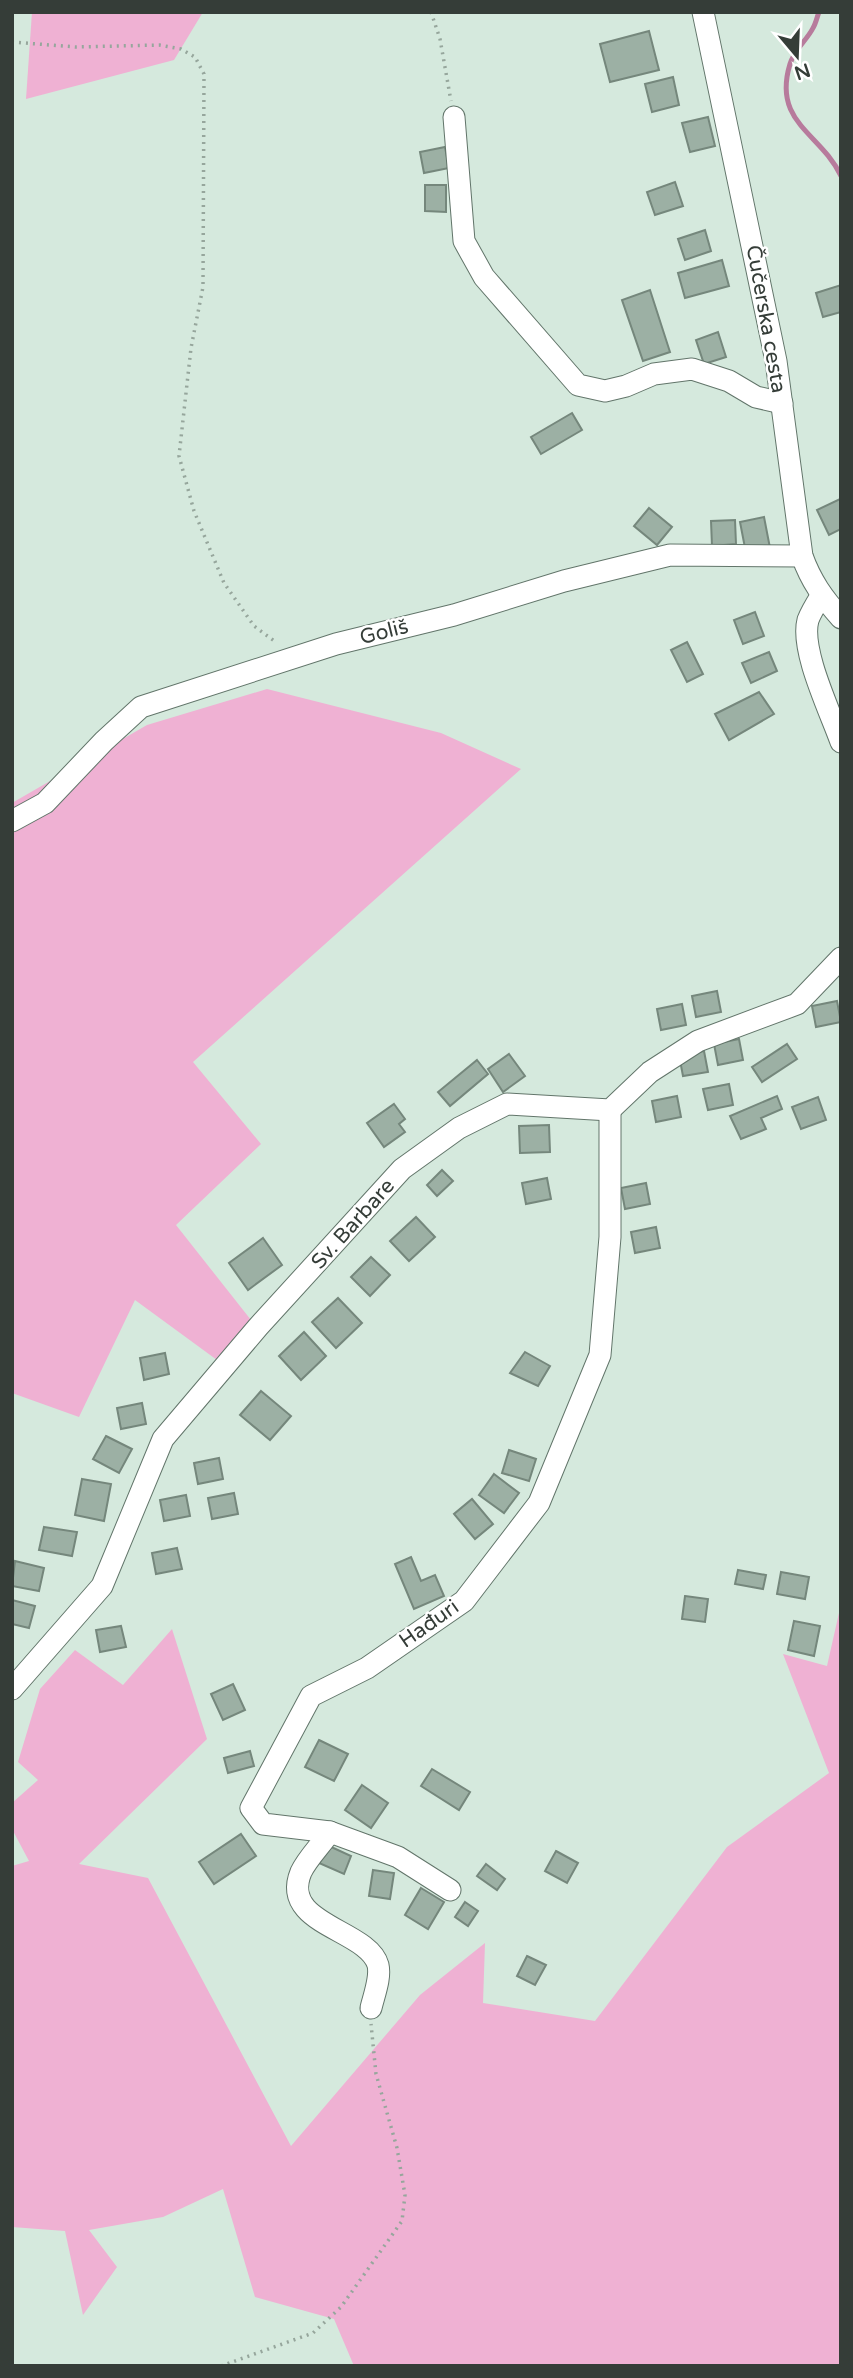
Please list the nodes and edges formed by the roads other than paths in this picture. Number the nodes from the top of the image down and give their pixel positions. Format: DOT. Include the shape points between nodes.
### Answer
graph roads {
  1 [pos="703,12"];
  2 [pos="454,117"];
  3 [pos="782,403"];
  4 [pos="802,556"];
  5 [pos="821,596"];
  6 [pos="841,618"];
  7 [pos="841,742"];
  8 [pos="12,821"];
  9 [pos="841,958"];
  10 [pos="610,1110"];
  11 [pos="12,1689"];
  12 [pos="330,1832"];
  13 [pos="450,1889"];
  14 [pos="371,2008"];
  1 -- 3 [label="street, Čučerska cesta" via="760,276"];
  2 -- 3 [label="street" via="464,241 484,277 578,385 605,391 654,374 692,369 729,381 756,397"];
  3 -- 4 [label="street, Čučerska cesta"];
  4 -- 5 [label="street, Čučerska cesta"];
  4 -- 8 [label="street, Goliš" via="670,555 336,644 141,707 45,803"];
  5 -- 6 [label="street, Čučerska cesta"];
  5 -- 7 [label="street" via="808,619 808,652"];
  9 -- 10 [label="street" via="797,1004 698,1041 650,1072"];
  10 -- 11 [label="street, Sv. Barbare" via="507,1104 459,1128 402,1169 163,1439 102,1586"];
  10 -- 12 [label="street, Hađuri" via="610,1237 600,1355 539,1503 464,1601 367,1668 311,1696 251,1808 263,1824"];
  12 -- 13 [label="street, Hađuri" via="398,1857"];
  12 -- 14 [label="street" via="301,1871 301,1900 326,1926 368,1951 378,1964"];
}
